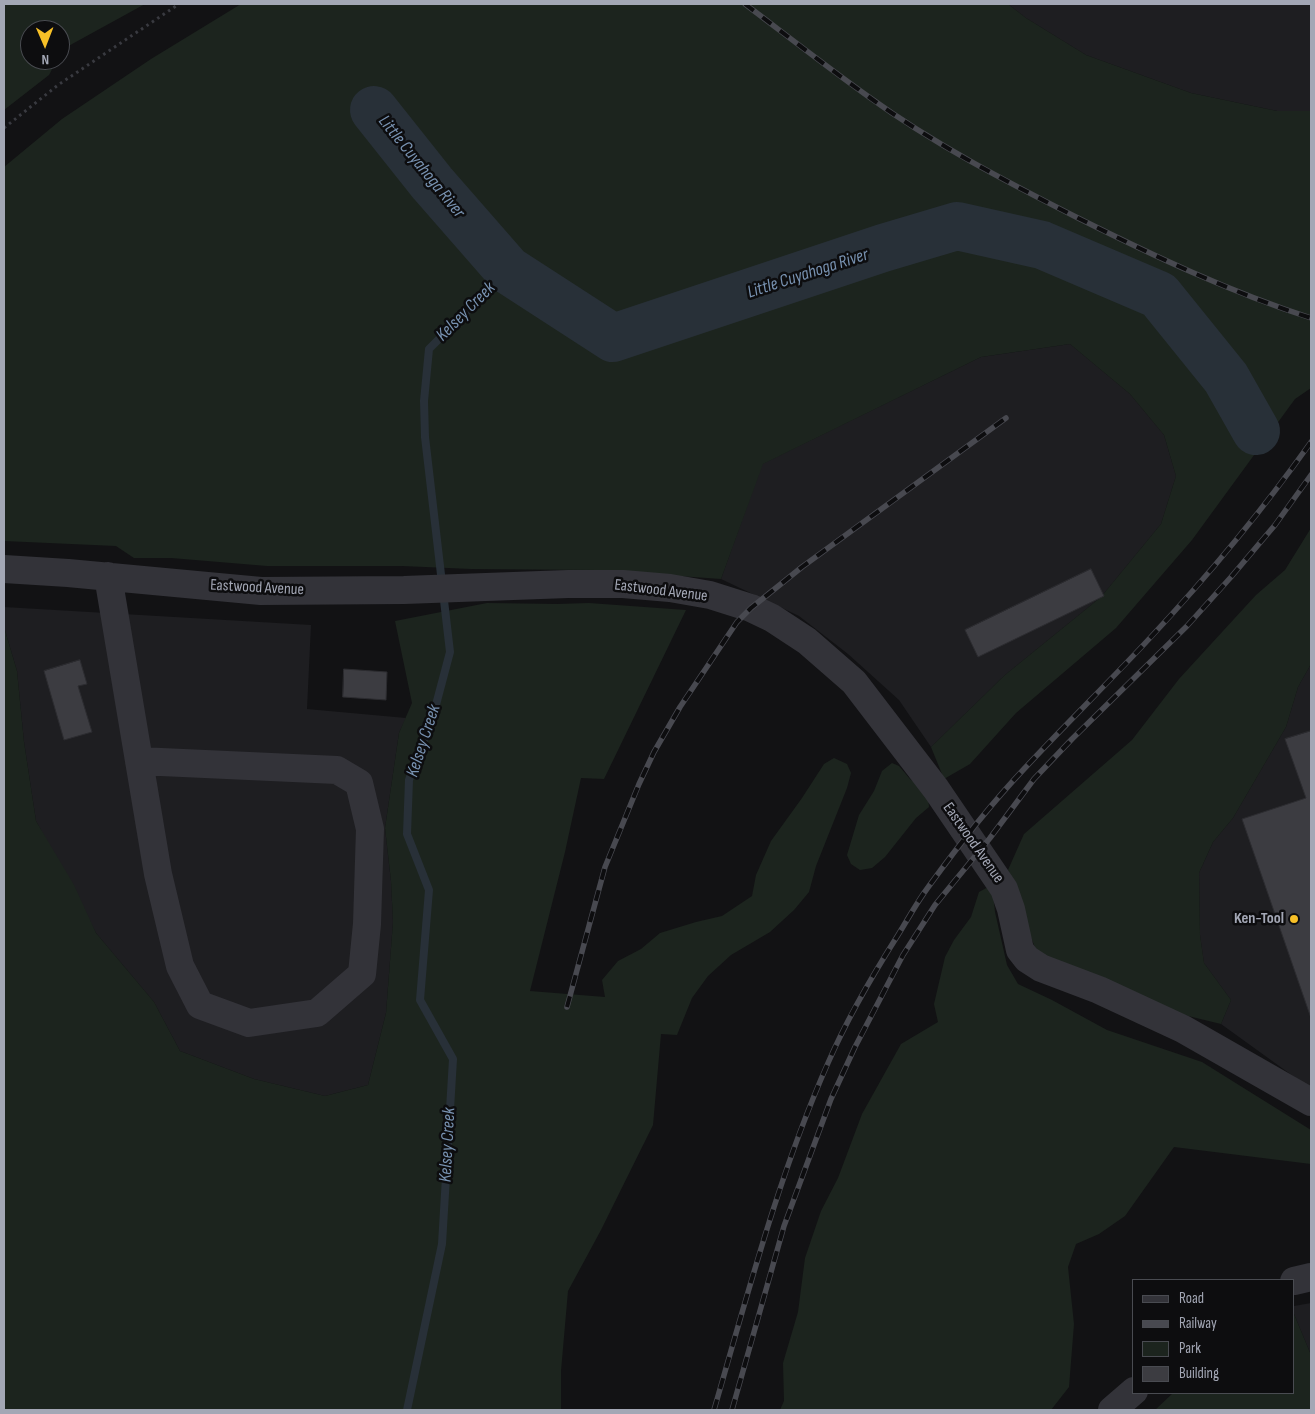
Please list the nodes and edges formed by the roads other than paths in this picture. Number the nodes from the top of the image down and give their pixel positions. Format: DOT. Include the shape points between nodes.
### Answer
graph roads {
  1 [pos="4,568"];
  2 [pos="108,576"];
  3 [pos="139,760"];
  4 [pos="1311,1102"];
  5 [pos="1311,1277"];
  6 [pos="1295,1281"];
  7 [pos="1132,1393"];
  8 [pos="1112,1410"];
  1 -- 2 [label="street, Eastwood Avenue"];
  2 -- 3 [label="street"];
  2 -- 4 [label="street, Eastwood Avenue" via="261,591 614,584 710,595 751,608 807,641 854,682 936,789 1004,888 1020,950 1027,959 1183,1030"];
  3 -- 3 [label="street" via="158,874 180,966 200,1005 249,1023 317,1014 362,974 368,924 370,829 359,783 337,770"];
  5 -- 6 [label="street"];
  7 -- 8 [label="street"];
}
